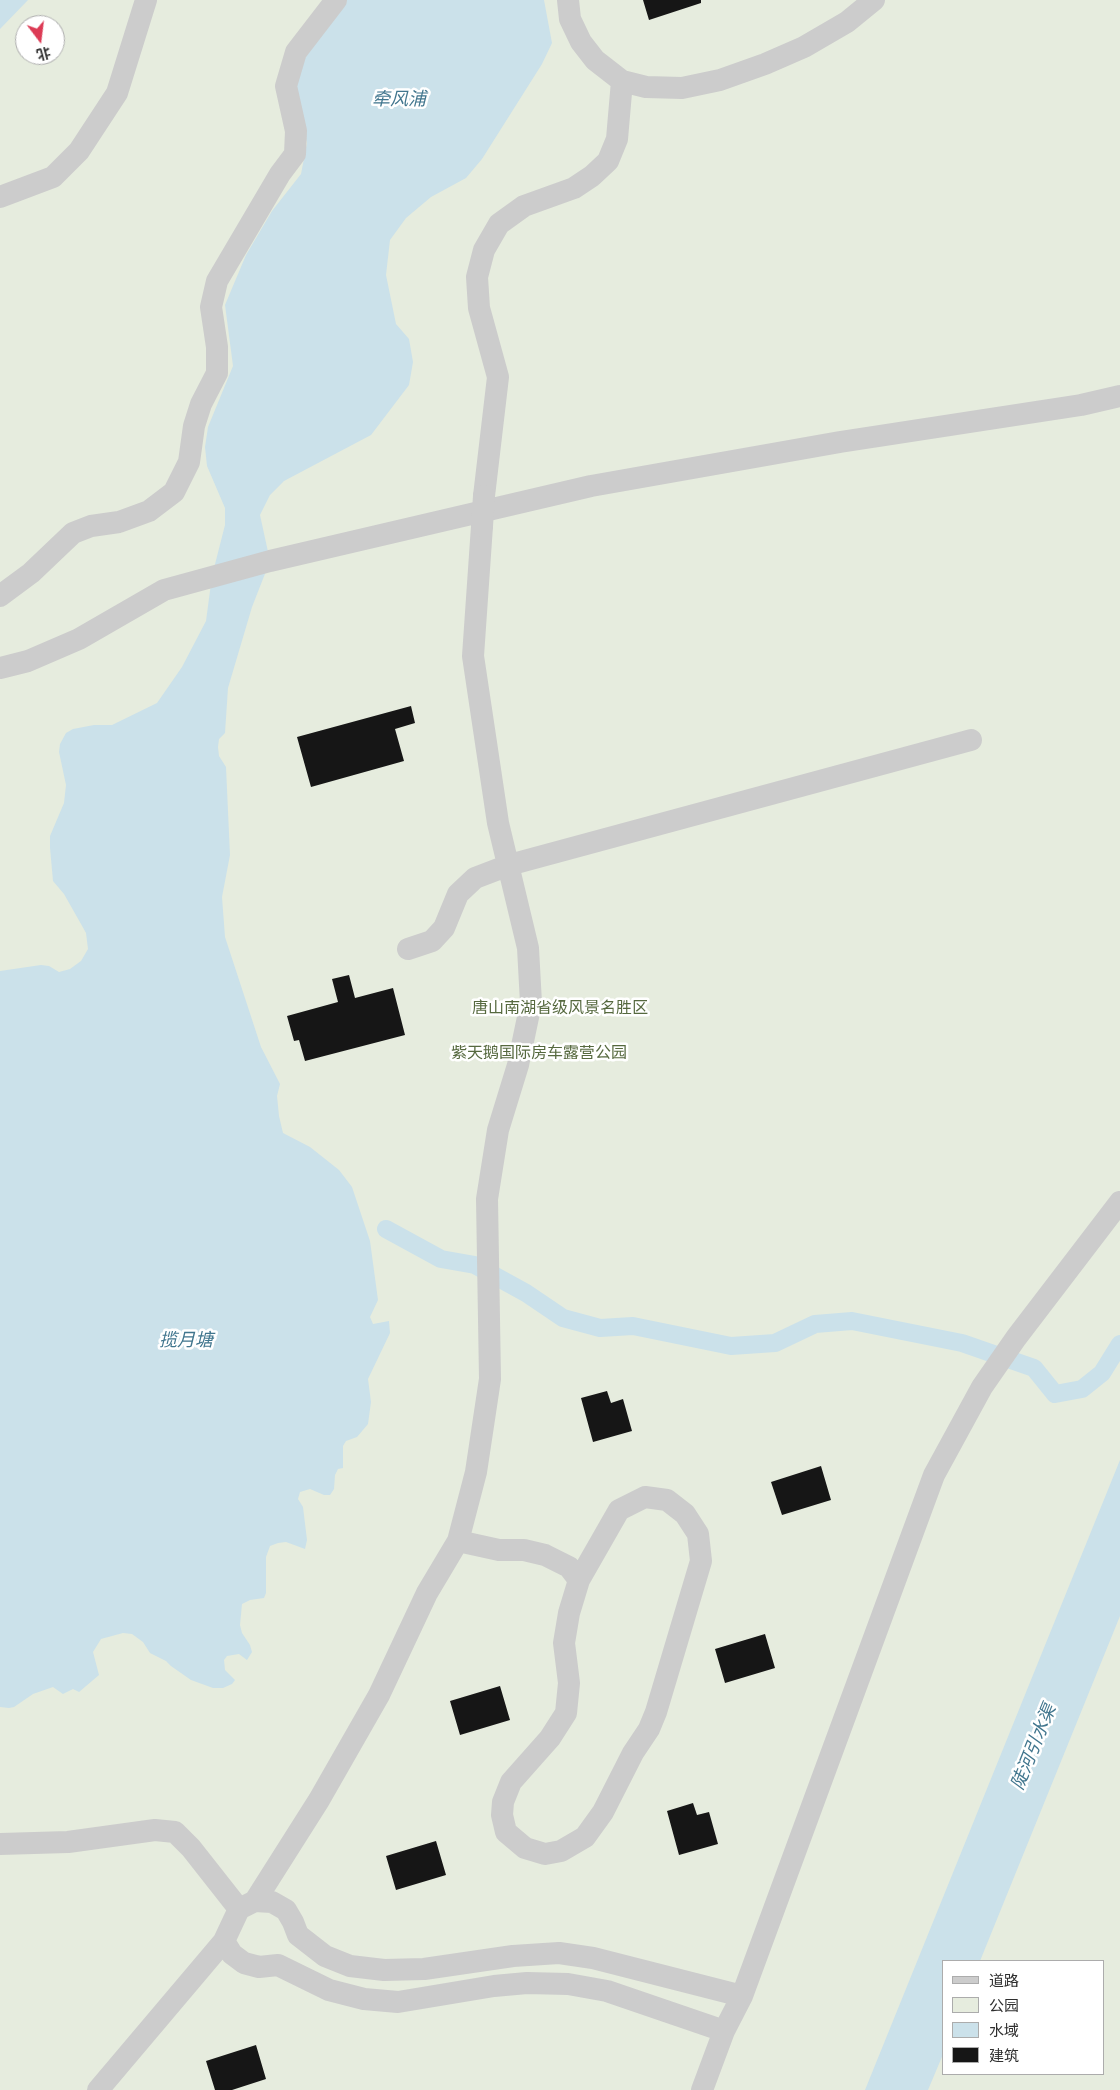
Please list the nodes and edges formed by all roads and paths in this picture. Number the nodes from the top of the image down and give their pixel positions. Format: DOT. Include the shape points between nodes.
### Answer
graph roads {
  1 [pos="146,0"];
  2 [pos="336,0"];
  3 [pos="568,0"];
  4 [pos="874,0"];
  5 [pos="622,81"];
  6 [pos="0,196"];
  7 [pos="1120,396"];
  8 [pos="0,596"];
  9 [pos="0,668"];
  10 [pos="971,740"];
  11 [pos="508,865"];
  12 [pos="408,950"];
  13 [pos="1120,1202"];
  14 [pos="458,1541"];
  15 [pos="579,1580"];
  16 [pos="0,1844"];
  17 [pos="247,1905"];
  18 [pos="298,1935"];
  19 [pos="224,1940"];
  20 [pos="278,1965"];
  21 [pos="742,1996"];
  22 [pos="724,2031"];
  23 [pos="98,2090"];
  24 [pos="702,2090"];
  1 -- 6 [label="street" via="117,93 79,151 53,177"];
  2 -- 8 [label="street" via="296,52 286,86 296,131 295,154 217,281 210,306 217,347 217,373 200,404 189,462 174,492 149,511 73,533 31,573"];
  3 -- 5 [label="street" via="570,19 581,42 596,60"];
  4 -- 5 [label="street" via="846,22 804,47 720,80 682,88 646,87"];
  5 -- 11 [label="street, bridge" via="617,139 608,161 574,188 524,206 499,224 484,250 477,277 479,308 498,377 484,496 473,656 498,823"];
  7 -- 9 [label="street" via="591,486 212,576 164,590 79,639 28,661"];
  10 -- 11 [label="street"];
  11 -- 12 [label="street" via="475,878 458,894 444,928 432,941"];
  11 -- 14 [label="street" via="528,948 531,1002 518,1065 498,1130 487,1199 490,1379 476,1472"];
  13 -- 21 [label="street" via="982,1387 934,1474"];
  14 -- 15 [label="street" via="545,1555 569,1567"];
  14 -- 17 [label="street" via="427,1593 370,1711 319,1800"];
  15 -- 15 [label="street" via="564,1643 569,1683 566,1712 550,1738 511,1782 503,1802 506,1832 525,1848 545,1854 562,1851 585,1838 649,1729 701,1561 698,1534 685,1514 667,1500 645,1497 619,1510"];
  16 -- 17 [label="street" via="68,1842 156,1830 175,1832"];
  17 -- 18 [label="street" via="272,1902 286,1910"];
  17 -- 19 [label="street"];
  18 -- 20 [label="street" via="295,1949"];
  18 -- 21 [label="street" via="325,1956 350,1966 384,1970 424,1968 559,1953 593,1958"];
  19 -- 20 [label="street" via="232,1954 244,1963 259,1967"];
  19 -- 23 [label="street"];
  20 -- 22 [label="street" via="329,1990 364,1999 398,2002 494,1986 568,1984 607,1991"];
  21 -- 22 [label="street"];
  22 -- 24 [label="street"];
}
